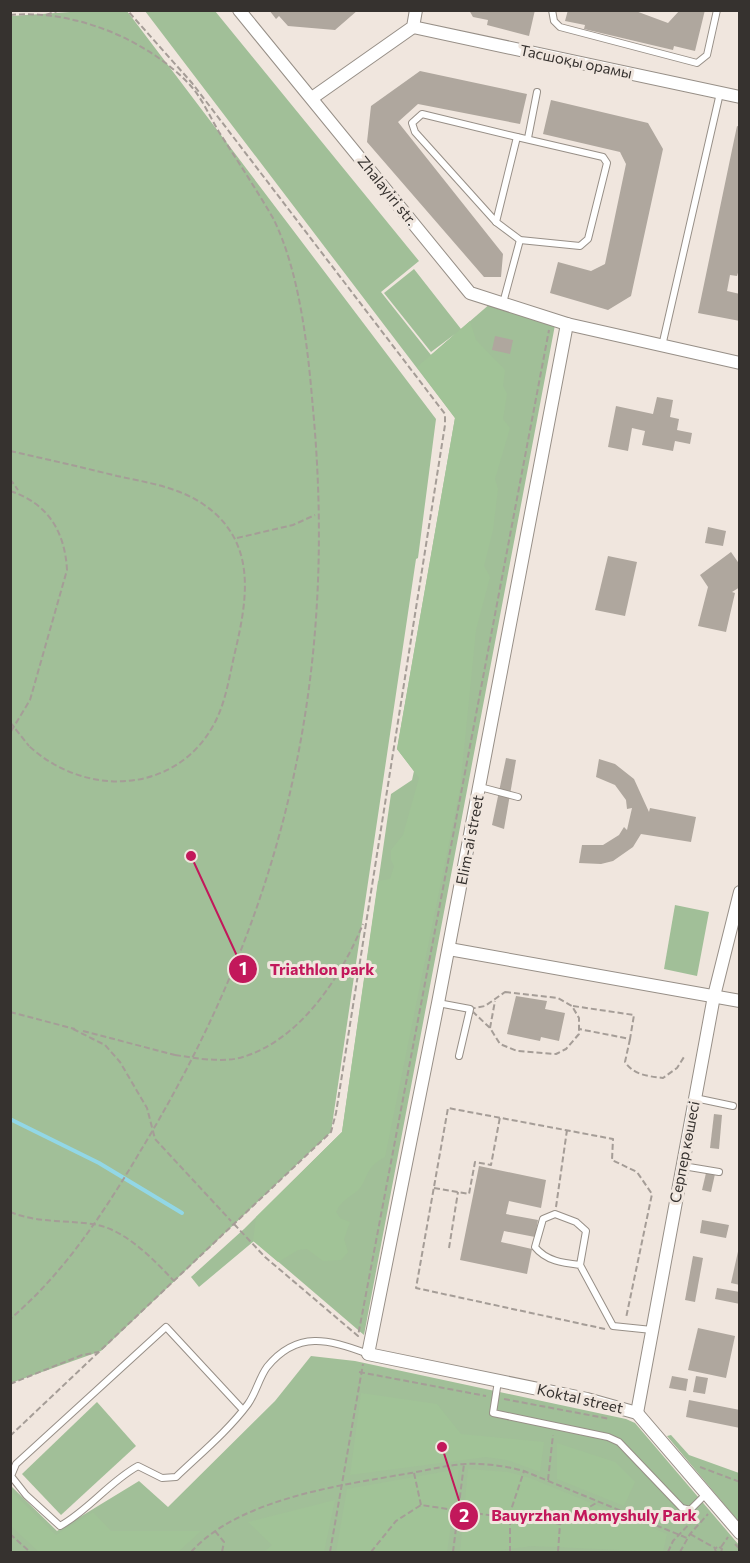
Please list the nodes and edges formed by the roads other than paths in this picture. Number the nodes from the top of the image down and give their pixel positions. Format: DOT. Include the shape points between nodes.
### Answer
graph roads {
  1 [pos="239,10"];
  2 [pos="416,10"];
  3 [pos="552,10"];
  4 [pos="717,10"];
  5 [pos="412,27"];
  6 [pos="537,93"];
  7 [pos="720,93"];
  8 [pos="740,97"];
  9 [pos="312,98"];
  10 [pos="517,137"];
  11 [pos="528,138"];
  12 [pos="496,222"];
  13 [pos="520,240"];
  14 [pos="503,304"];
  15 [pos="567,324"];
  16 [pos="662,346"];
  17 [pos="740,363"];
  18 [pos="480,787"];
  19 [pos="518,797"];
  20 [pos="740,892"];
  21 [pos="449,949"];
  22 [pos="714,996"];
  23 [pos="740,1001"];
  24 [pos="438,1003"];
  25 [pos="459,1056"];
  26 [pos="695,1098"];
  27 [pos="733,1106"];
  28 [pos="683,1167"];
  29 [pos="719,1172"];
  30 [pos="580,1265"];
  31 [pos="652,1330"];
  32 [pos="368,1354"];
  33 [pos="498,1381"];
  34 [pos="243,1410"];
  35 [pos="637,1413"];
  36 [pos="706,1494"];
  37 [pos="734,1535"];
  1 -- 9 [label="street, Zhalayiri str."];
  2 -- 5 [label="street"];
  3 -- 4 [label="lane" via="560,27 697,63 707,55"];
  5 -- 7 [label="street, Тасшоқы орамы"];
  5 -- 9 [label="street"];
  6 -- 11 [label="lane"];
  7 -- 8 [label="street, Тасшоқы орамы"];
  7 -- 16 [label="lane"];
  9 -- 14 [label="street, Zhalayiri str." via="470,293"];
  10 -- 11 [label="lane"];
  10 -- 12 [label="lane"];
  10 -- 12 [label="lane" via="422,114 412,123 415,132"];
  11 -- 13 [label="lane" via="603,157 607,162 588,239 580,246"];
  12 -- 13 [label="lane"];
  13 -- 14 [label="lane"];
  14 -- 15 [label="street, Zhalayiri str."];
  15 -- 16 [label="street, Zhalayiri str."];
  15 -- 18 [label="street, Elim-ai street"];
  16 -- 17 [label="street, Zhalayiri str."];
  18 -- 19 [label="lane"];
  18 -- 21 [label="street, Elim-ai street"];
  20 -- 22 [label="street, Серпер көшесі"];
  21 -- 22 [label="street"];
  21 -- 24 [label="street, Elim-ai street"];
  22 -- 23 [label="street"];
  22 -- 26 [label="street, Серпер көшесі"];
  24 -- 25 [label="lane" via="470,1009"];
  24 -- 32 [label="street, Elim-ai street"];
  26 -- 27 [label="lane"];
  26 -- 28 [label="street, Серпер көшесі"];
  28 -- 29 [label="lane"];
  28 -- 31 [label="street, Серпер көшесі"];
  30 -- 30 [label="lane" via="586,1231 576,1222 555,1214 543,1219 535,1247 542,1255"];
  30 -- 31 [label="lane" via="614,1326"];
  31 -- 35 [label="street, Серпер көшесі"];
  32 -- 33 [label="street, Koktal street"];
  32 -- 34 [label="lane" via="335,1341 310,1340 288,1348 267,1368"];
  33 -- 35 [label="street, Koktal street"];
  33 -- 36 [label="lane" via="493,1413 619,1442 682,1508 690,1510"];
  34 -- 34 [label="lane" via="176,1477 162,1478 138,1466 60,1526 11,1476 16,1464 166,1327"];
  35 -- 36 [label="street, Koktal street"];
  36 -- 37 [label="street, Koktal street"];
}
